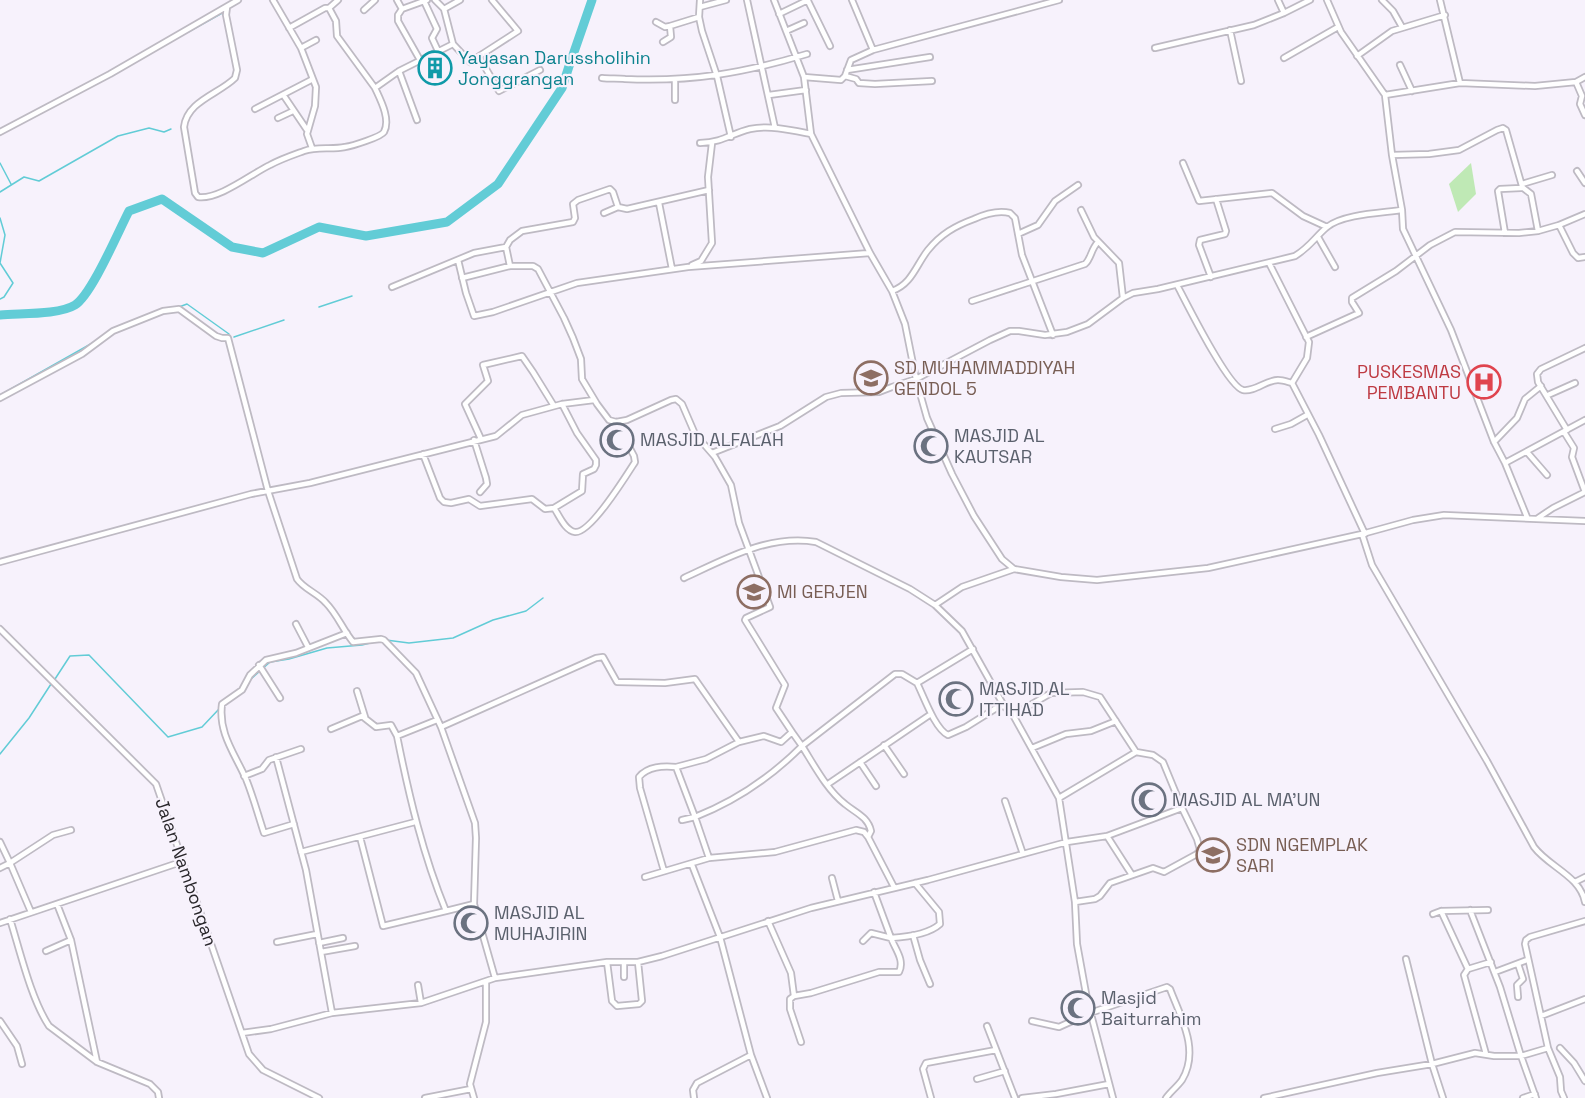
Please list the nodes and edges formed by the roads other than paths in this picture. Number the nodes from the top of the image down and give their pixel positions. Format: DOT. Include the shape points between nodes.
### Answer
graph roads {
  1 [pos="238,0"];
  2 [pos="273,0"];
  3 [pos="323,0"];
  4 [pos="338,0"];
  5 [pos="375,0"];
  6 [pos="397,0"];
  7 [pos="425,0"];
  8 [pos="435,0"];
  9 [pos="460,0"];
  10 [pos="492,0"];
  11 [pos="700,0"];
  12 [pos="726,0"];
  13 [pos="747,0"];
  14 [pos="774,0"];
  15 [pos="852,0"];
  16 [pos="1059,0"];
  17 [pos="1278,0"];
  18 [pos="1310,0"];
  19 [pos="1327,0"];
  20 [pos="1382,0"];
  21 [pos="1440,0"];
  22 [pos="808,1"];
  23 [pos="227,7"];
  24 [pos="700,7"];
  25 [pos="328,8"];
  26 [pos="402,9"];
  27 [pos="444,9"];
  28 [pos="364,10"];
  29 [pos="1284,13"];
  30 [pos="779,14"];
  31 [pos="1445,15"];
  32 [pos="699,17"];
  33 [pos="656,22"];
  34 [pos="804,23"];
  35 [pos="670,26"];
  36 [pos="1338,27"];
  37 [pos="1402,27"];
  38 [pos="289,28"];
  39 [pos="1230,30"];
  40 [pos="786,31"];
  41 [pos="316,40"];
  42 [pos="663,42"];
  43 [pos="453,44"];
  44 [pos="830,46"];
  45 [pos="301,48"];
  46 [pos="1155,48"];
  47 [pos="873,50"];
  48 [pos="438,51"];
  49 [pos="807,54"];
  50 [pos="1357,56"];
  51 [pos="480,57"];
  52 [pos="930,57"];
  53 [pos="795,58"];
  54 [pos="1284,58"];
  55 [pos="420,60"];
  56 [pos="1400,65"];
  57 [pos="762,68"];
  58 [pos="540,70"];
  59 [pos="399,71"];
  60 [pos="846,73"];
  61 [pos="717,76"];
  62 [pos="804,77"];
  63 [pos="1585,77"];
  64 [pos="602,78"];
  65 [pos="314,79"];
  66 [pos="675,79"];
  67 [pos="932,81"];
  68 [pos="1241,81"];
  69 [pos="1460,82"];
  70 [pos="1576,82"];
  71 [pos="375,87"];
  72 [pos="806,90"];
  73 [pos="1412,91"];
  74 [pos="769,95"];
  75 [pos="284,96"];
  76 [pos="1385,96"];
  77 [pos="675,100"];
  78 [pos="255,109"];
  79 [pos="293,111"];
  80 [pos="1585,115"];
  81 [pos="278,118"];
  82 [pos="417,120"];
  83 [pos="775,128"];
  84 [pos="308,130"];
  85 [pos="0,132"];
  86 [pos="811,134"];
  87 [pos="731,137"];
  88 [pos="700,143"];
  89 [pos="712,143"];
  90 [pos="312,148"];
  91 [pos="1392,155"];
  92 [pos="1183,164"];
  93 [pos="1577,171"];
  94 [pos="1552,175"];
  95 [pos="1585,183"];
  96 [pos="1078,185"];
  97 [pos="1522,186"];
  98 [pos="709,190"];
  99 [pos="1216,199"];
  100 [pos="659,203"];
  101 [pos="618,207"];
  102 [pos="1081,210"];
  103 [pos="1402,210"];
  104 [pos="604,213"];
  105 [pos="1585,214"];
  106 [pos="1559,225"];
  107 [pos="1327,227"];
  108 [pos="1538,231"];
  109 [pos="1505,232"];
  110 [pos="1018,234"];
  111 [pos="1318,237"];
  112 [pos="1098,242"];
  113 [pos="506,247"];
  114 [pos="870,253"];
  115 [pos="1415,256"];
  116 [pos="1585,257"];
  117 [pos="458,260"];
  118 [pos="1269,263"];
  119 [pos="510,266"];
  120 [pos="688,267"];
  121 [pos="1335,267"];
  122 [pos="672,269"];
  123 [pos="1211,277"];
  124 [pos="462,278"];
  125 [pos="1032,282"];
  126 [pos="1177,285"];
  127 [pos="392,287"];
  128 [pos="892,291"];
  129 [pos="550,293"];
  130 [pos="1124,298"];
  131 [pos="972,301"];
  132 [pos="1359,313"];
  133 [pos="1364,321"];
  134 [pos="1053,335"];
  135 [pos="1306,337"];
  136 [pos="1585,348"];
  137 [pos="916,378"];
  138 [pos="1292,383"];
  139 [pos="1575,383"];
  140 [pos="1541,386"];
  141 [pos="1548,394"];
  142 [pos="0,398"];
  143 [pos="594,400"];
  144 [pos="562,404"];
  145 [pos="554,406"];
  146 [pos="1307,415"];
  147 [pos="1585,420"];
  148 [pos="616,422"];
  149 [pos="1275,429"];
  150 [pos="1566,431"];
  151 [pos="481,439"];
  152 [pos="474,440"];
  153 [pos="1494,442"];
  154 [pos="1527,452"];
  155 [pos="711,453"];
  156 [pos="423,454"];
  157 [pos="1505,463"];
  158 [pos="1548,475"];
  159 [pos="268,491"];
  160 [pos="480,492"];
  161 [pos="1585,492"];
  162 [pos="554,507"];
  163 [pos="1527,518"];
  164 [pos="1538,518"];
  165 [pos="1585,521"];
  166 [pos="1363,534"];
  167 [pos="750,549"];
  168 [pos="0,562"];
  169 [pos="1014,569"];
  170 [pos="684,578"];
  171 [pos="935,605"];
  172 [pos="296,624"];
  173 [pos="0,629"];
  174 [pos="347,633"];
  175 [pos="308,647"];
  176 [pos="973,649"];
  177 [pos="259,666"];
  178 [pos="917,683"];
  179 [pos="357,691"];
  180 [pos="280,698"];
  181 [pos="1004,706"];
  182 [pos="931,714"];
  183 [pos="1013,715"];
  184 [pos="365,717"];
  185 [pos="437,720"];
  186 [pos="1116,721"];
  187 [pos="441,727"];
  188 [pos="331,729"];
  189 [pos="792,732"];
  190 [pos="398,736"];
  191 [pos="739,742"];
  192 [pos="884,745"];
  193 [pos="802,746"];
  194 [pos="1032,748"];
  195 [pos="301,749"];
  196 [pos="1136,752"];
  197 [pos="276,757"];
  198 [pos="860,762"];
  199 [pos="676,767"];
  200 [pos="904,774"];
  201 [pos="244,776"];
  202 [pos="828,784"];
  203 [pos="876,786"];
  204 [pos="1059,798"];
  205 [pos="1005,801"];
  206 [pos="1182,808"];
  207 [pos="695,817"];
  208 [pos="682,820"];
  209 [pos="416,822"];
  210 [pos="294,824"];
  211 [pos="71,830"];
  212 [pos="1107,836"];
  213 [pos="360,837"];
  214 [pos="868,837"];
  215 [pos="0,842"];
  216 [pos="1067,842"];
  217 [pos="301,852"];
  218 [pos="1023,854"];
  219 [pos="709,858"];
  220 [pos="181,862"];
  221 [pos="10,863"];
  222 [pos="692,865"];
  223 [pos="0,868"];
  224 [pos="664,871"];
  225 [pos="1132,875"];
  226 [pos="645,877"];
  227 [pos="832,878"];
  228 [pos="1585,878"];
  229 [pos="1575,882"];
  230 [pos="915,883"];
  231 [pos="894,887"];
  232 [pos="874,892"];
  233 [pos="838,901"];
  234 [pos="1075,902"];
  235 [pos="1585,902"];
  236 [pos="57,904"];
  237 [pos="474,904"];
  238 [pos="1470,910"];
  239 [pos="1488,910"];
  240 [pos="446,911"];
  241 [pos="1441,911"];
  242 [pos="30,912"];
  243 [pos="1433,915"];
  244 [pos="10,919"];
  245 [pos="768,921"];
  246 [pos="1585,921"];
  247 [pos="0,923"];
  248 [pos="317,934"];
  249 [pos="913,935"];
  250 [pos="720,937"];
  251 [pos="343,938"];
  252 [pos="891,938"];
  253 [pos="71,940"];
  254 [pos="863,941"];
  255 [pos="277,942"];
  256 [pos="319,943"];
  257 [pos="355,946"];
  258 [pos="46,951"];
  259 [pos="321,952"];
  260 [pos="1406,959"];
  261 [pos="1527,960"];
  262 [pos="607,962"];
  263 [pos="624,962"];
  264 [pos="638,962"];
  265 [pos="1491,962"];
  266 [pos="1518,964"];
  267 [pos="1468,969"];
  268 [pos="1495,972"];
  269 [pos="624,977"];
  270 [pos="495,978"];
  271 [pos="486,982"];
  272 [pos="930,984"];
  273 [pos="418,985"];
  274 [pos="794,996"];
  275 [pos="1518,997"];
  276 [pos="1585,999"];
  277 [pos="421,1003"];
  278 [pos="332,1013"];
  279 [pos="1090,1013"];
  280 [pos="1541,1016"];
  281 [pos="0,1021"];
  282 [pos="1032,1021"];
  283 [pos="987,1026"];
  284 [pos="242,1033"];
  285 [pos="801,1042"];
  286 [pos="1560,1047"];
  287 [pos="1548,1048"];
  288 [pos="996,1050"];
  289 [pos="1486,1054"];
  290 [pos="752,1055"];
  291 [pos="1521,1056"];
  292 [pos="97,1062"];
  293 [pos="22,1064"];
  294 [pos="1432,1064"];
  295 [pos="1005,1071"];
  296 [pos="977,1079"];
  297 [pos="1585,1081"];
  298 [pos="1109,1084"];
  299 [pos="471,1089"];
  300 [pos="1535,1096"];
  301 [pos="159,1098"];
  302 [pos="319,1098"];
  303 [pos="425,1098"];
  304 [pos="474,1098"];
  305 [pos="694,1098"];
  306 [pos="767,1098"];
  307 [pos="931,1098"];
  308 [pos="1015,1098"];
  309 [pos="1022,1098"];
  310 [pos="1113,1098"];
  311 [pos="1166,1098"];
  312 [pos="1264,1098"];
  313 [pos="1443,1098"];
  314 [pos="1523,1098"];
  315 [pos="1564,1098"];
  1 -- 23 [label="street"];
  2 -- 38 [label="street"];
  3 -- 25 [label="street"];
  4 -- 25 [label="street"];
  5 -- 28 [label="street"];
  6 -- 26 [label="street"];
  7 -- 26 [label="street"];
  7 -- 48 [label="street" via="437,29 432,38"];
  8 -- 27 [label="street"];
  9 -- 27 [label="street"];
  10 -- 51 [label="street" via="518,31"];
  11 -- 24 [label="street"];
  12 -- 24 [label="street"];
  13 -- 57 [label="street"];
  14 -- 30 [label="street"];
  15 -- 47 [label="street"];
  16 -- 47 [label="street"];
  17 -- 29 [label="street"];
  18 -- 29 [label="street"];
  19 -- 36 [label="street"];
  20 -- 37 [label="street"];
  21 -- 31 [label="street"];
  22 -- 30 [label="street"];
  22 -- 44 [label="street"];
  23 -- 85 [label="street"];
  23 -- 90 [label="street" via="237,74 232,82 190,110 184,120 195,193 201,198 224,190 273,163"];
  24 -- 32 [label="street"];
  25 -- 38 [label="street"];
  25 -- 71 [label="street" via="336,21 337,36"];
  26 -- 55 [label="street" via="398,21"];
  27 -- 43 [label="street"];
  29 -- 39 [label="street"];
  30 -- 40 [label="street"];
  31 -- 37 [label="street"];
  31 -- 69 [label="street"];
  32 -- 35 [label="street"];
  32 -- 61 [label="street"];
  33 -- 35 [label="street"];
  34 -- 40 [label="street"];
  35 -- 42 [label="street" via="671,37"];
  36 -- 50 [label="street"];
  36 -- 54 [label="street"];
  37 -- 50 [label="street"];
  38 -- 45 [label="street"];
  39 -- 46 [label="street"];
  39 -- 68 [label="street"];
  40 -- 53 [label="street"];
  41 -- 45 [label="street"];
  43 -- 48 [label="street"];
  43 -- 51 [label="street" via="470,61"];
  45 -- 65 [label="street"];
  47 -- 60 [label="street" via="851,60"];
  48 -- 55 [label="street"];
  49 -- 53 [label="street"];
  50 -- 76 [label="street"];
  51 -- 58 [label="street" via="499,91"];
  52 -- 60 [label="street"];
  53 -- 57 [label="street"];
  53 -- 62 [label="street"];
  55 -- 59 [label="street"];
  56 -- 73 [label="street"];
  57 -- 61 [label="street"];
  57 -- 74 [label="street"];
  59 -- 71 [label="street"];
  59 -- 82 [label="street"];
  60 -- 62 [label="street" via="841,80"];
  60 -- 67 [label="street" via="859,83"];
  61 -- 66 [label="street"];
  61 -- 87 [label="street"];
  62 -- 72 [label="street"];
  63 -- 70 [label="street"];
  64 -- 66 [label="street"];
  65 -- 75 [label="street"];
  65 -- 84 [label="street" via="317,96"];
  66 -- 77 [label="street"];
  69 -- 70 [label="street" via="1535,87"];
  69 -- 73 [label="street"];
  70 -- 80 [label="street"];
  71 -- 90 [label="street" via="384,108 383,134 345,147"];
  72 -- 74 [label="street"];
  72 -- 86 [label="street"];
  73 -- 76 [label="street"];
  74 -- 83 [label="street"];
  75 -- 78 [label="street"];
  75 -- 79 [label="street"];
  76 -- 91 [label="street"];
  79 -- 81 [label="street"];
  79 -- 84 [label="street"];
  83 -- 86 [label="street"];
  83 -- 87 [label="street" via="753,129"];
  84 -- 90 [label="street"];
  86 -- 114 [label="street"];
  87 -- 89 [label="street"];
  88 -- 89 [label="street"];
  89 -- 98 [label="street"];
  91 -- 97 [label="street" via="1459,150 1503,128 1509,133"];
  91 -- 103 [label="street"];
  92 -- 99 [label="street" via="1197,198"];
  93 -- 95 [label="street"];
  94 -- 97 [label="street"];
  96 -- 110 [label="street" via="1055,201 1038,225"];
  97 -- 108 [label="street" via="1531,194"];
  97 -- 109 [label="street" via="1498,191"];
  98 -- 100 [label="street"];
  98 -- 120 [label="street" via="712,243 701,261"];
  99 -- 107 [label="street" via="1272,193 1303,216"];
  99 -- 123 [label="street" via="1225,234 1200,240 1199,245"];
  100 -- 101 [label="street"];
  100 -- 122 [label="street"];
  101 -- 104 [label="street"];
  101 -- 113 [label="street" via="613,192 606,190 575,202 573,222 522,231"];
  102 -- 112 [label="street"];
  103 -- 107 [label="street" via="1343,219"];
  103 -- 115 [label="street" via="1402,229"];
  105 -- 106 [label="street"];
  106 -- 108 [label="street"];
  106 -- 116 [label="street" via="1573,253 1578,258"];
  107 -- 111 [label="street"];
  108 -- 109 [label="street"];
  109 -- 115 [label="street" via="1455,232"];
  110 -- 125 [label="street"];
  110 -- 128 [label="street" via="1015,218 1006,212 953,227 930,248 906,283"];
  111 -- 118 [label="street" via="1295,256"];
  111 -- 121 [label="street"];
  112 -- 125 [label="street" via="1085,264"];
  112 -- 130 [label="street" via="1119,263"];
  113 -- 117 [label="street"];
  113 -- 119 [label="street"];
  114 -- 120 [label="street"];
  114 -- 128 [label="street"];
  115 -- 132 [label="street" via="1352,298"];
  115 -- 153 [label="street" via="1451,330"];
  117 -- 124 [label="street"];
  117 -- 127 [label="street"];
  118 -- 123 [label="street"];
  118 -- 135 [label="street"];
  119 -- 124 [label="street"];
  119 -- 129 [label="street" via="537,269"];
  120 -- 122 [label="street"];
  122 -- 129 [label="street" via="577,283"];
  123 -- 126 [label="street"];
  124 -- 129 [label="street" via="474,316"];
  125 -- 131 [label="street"];
  125 -- 134 [label="street"];
  126 -- 130 [label="street"];
  126 -- 138 [label="street" via="1216,358 1238,388 1252,389 1278,380"];
  128 -- 137 [label="street" via="905,324"];
  129 -- 143 [label="street" via="573,338 581,359 582,378"];
  130 -- 134 [label="street" via="1088,324"];
  132 -- 133 [label="street"];
  132 -- 135 [label="street"];
  134 -- 137 [label="street" via="1010,332"];
  135 -- 138 [label="street" via="1309,353"];
  136 -- 140 [label="street" via="1539,370"];
  137 -- 155 [label="street" via="879,392 825,397 780,426"];
  137 -- 169 [label="street" via="927,418 952,474 997,551"];
  138 -- 146 [label="street"];
  139 -- 141 [label="street"];
  140 -- 141 [label="street"];
  140 -- 153 [label="street" via="1525,399 1518,418"];
  141 -- 150 [label="street"];
  142 -- 159 [label="street" via="82,354 113,331 163,311 179,309 216,336 228,338"];
  143 -- 144 [label="street"];
  143 -- 148 [label="street" via="609,420"];
  144 -- 145 [label="street"];
  144 -- 162 [label="street" via="597,465 583,474 582,491"];
  145 -- 151 [label="street" via="522,415 500,433"];
  145 -- 151 [label="street" via="522,356 483,365 488,381 465,404"];
  146 -- 149 [label="street"];
  146 -- 166 [label="street"];
  147 -- 150 [label="street"];
  148 -- 155 [label="street" via="676,399 695,434"];
  148 -- 162 [label="street" via="635,462 594,521 584,530 571,531"];
  150 -- 154 [label="street"];
  150 -- 161 [label="street"];
  151 -- 152 [label="street"];
  152 -- 156 [label="street"];
  152 -- 160 [label="street" via="487,484"];
  153 -- 157 [label="street"];
  154 -- 157 [label="street"];
  154 -- 158 [label="street"];
  155 -- 167 [label="street" via="731,485 739,523"];
  156 -- 159 [label="street"];
  156 -- 162 [label="street" via="443,500 469,499 480,506 532,499 545,509"];
  157 -- 163 [label="street"];
  159 -- 168 [label="street"];
  159 -- 174 [label="street" via="297,579 329,606"];
  161 -- 164 [label="street"];
  163 -- 164 [label="street"];
  163 -- 166 [label="street" via="1444,515"];
  164 -- 165 [label="street"];
  166 -- 169 [label="street" via="1208,568 1096,580"];
  166 -- 229 [label="street" via="1372,565 1534,847"];
  167 -- 170 [label="street"];
  167 -- 171 [label="street" via="801,540 816,542"];
  167 -- 189 [label="street" via="770,608 745,621 785,685 776,708"];
  169 -- 171 [label="street" via="962,587"];
  171 -- 176 [label="street"];
  172 -- 175 [label="street"];
  173 -- 220 [label="street, Jalan Nambongan" via="153,781"];
  174 -- 175 [label="street"];
  174 -- 185 [label="street" via="356,643 381,639 389,644 416,673"];
  175 -- 177 [label="street" via="271,658"];
  176 -- 178 [label="street"];
  176 -- 181 [label="street"];
  177 -- 180 [label="street"];
  177 -- 201 [label="street" via="242,690 222,704 220,716 229,747"];
  178 -- 182 [label="street"];
  178 -- 193 [label="street" via="895,674"];
  179 -- 184 [label="street"];
  181 -- 182 [label="street" via="948,735"];
  181 -- 183 [label="street"];
  182 -- 192 [label="street"];
  183 -- 186 [label="street" via="1051,693 1083,692 1100,697"];
  183 -- 194 [label="street"];
  184 -- 188 [label="street"];
  184 -- 190 [label="street" via="376,727 392,725"];
  185 -- 187 [label="street"];
  185 -- 190 [label="street"];
  186 -- 194 [label="street"];
  186 -- 196 [label="street"];
  187 -- 191 [label="street" via="603,657 617,682 695,679"];
  187 -- 237 [label="street" via="475,823"];
  189 -- 191 [label="street" via="781,742 764,736"];
  189 -- 193 [label="street"];
  190 -- 209 [label="street"];
  191 -- 199 [label="street" via="706,759"];
  192 -- 198 [label="street"];
  192 -- 200 [label="street"];
  193 -- 202 [label="street"];
  193 -- 207 [label="street" via="753,786"];
  194 -- 204 [label="street"];
  195 -- 197 [label="street"];
  196 -- 204 [label="street"];
  196 -- 206 [label="street" via="1153,755 1163,762"];
  197 -- 201 [label="street" via="262,769"];
  197 -- 210 [label="street"];
  198 -- 202 [label="street"];
  198 -- 203 [label="street"];
  199 -- 207 [label="street"];
  199 -- 224 [label="street" via="655,768 639,777"];
  201 -- 210 [label="street" via="264,833"];
  202 -- 214 [label="street" via="843,803 866,819 871,831"];
  204 -- 216 [label="street"];
  205 -- 218 [label="street"];
  206 -- 212 [label="street"];
  206 -- 225 [label="street" via="1200,850 1164,872 1153,868"];
  207 -- 208 [label="street"];
  207 -- 219 [label="street"];
  209 -- 213 [label="street"];
  209 -- 240 [label="street"];
  210 -- 217 [label="street"];
  211 -- 221 [label="street" via="53,835"];
  212 -- 216 [label="street"];
  212 -- 225 [label="street"];
  213 -- 217 [label="street"];
  213 -- 240 [label="street" via="383,926"];
  214 -- 219 [label="street" via="856,830 781,850"];
  214 -- 231 [label="street"];
  215 -- 221 [label="street"];
  216 -- 218 [label="street"];
  216 -- 234 [label="street"];
  217 -- 248 [label="street"];
  218 -- 230 [label="street"];
  219 -- 222 [label="street"];
  220 -- 236 [label="street"];
  220 -- 284 [label="street, Jalan Nambongan"];
  221 -- 223 [label="street"];
  221 -- 242 [label="street"];
  222 -- 224 [label="street"];
  222 -- 250 [label="street"];
  224 -- 226 [label="street"];
  225 -- 234 [label="street" via="1110,883 1095,899"];
  227 -- 233 [label="street"];
  228 -- 229 [label="street"];
  229 -- 235 [label="street"];
  230 -- 231 [label="street"];
  230 -- 249 [label="street" via="941,917 939,926"];
  231 -- 232 [label="street"];
  232 -- 233 [label="street"];
  232 -- 252 [label="street"];
  233 -- 245 [label="street"];
  234 -- 279 [label="street" via="1077,944"];
  236 -- 242 [label="street"];
  236 -- 253 [label="street"];
  237 -- 240 [label="street"];
  237 -- 270 [label="street"];
  238 -- 239 [label="street"];
  238 -- 241 [label="street"];
  238 -- 265 [label="street"];
  241 -- 243 [label="street"];
  241 -- 267 [label="street"];
  242 -- 244 [label="street"];
  244 -- 247 [label="street"];
  244 -- 292 [label="street" via="44,1019"];
  245 -- 250 [label="street"];
  245 -- 274 [label="street" via="791,973"];
  246 -- 261 [label="street" via="1530,937 1525,944"];
  248 -- 255 [label="street"];
  248 -- 256 [label="street"];
  249 -- 252 [label="street"];
  249 -- 272 [label="street"];
  250 -- 264 [label="street"];
  250 -- 290 [label="street"];
  251 -- 256 [label="street"];
  252 -- 254 [label="street" via="871,933"];
  252 -- 274 [label="street" via="902,961 899,972 879,972"];
  253 -- 258 [label="street"];
  253 -- 292 [label="street"];
  256 -- 259 [label="street"];
  257 -- 259 [label="street"];
  259 -- 278 [label="street"];
  260 -- 294 [label="street"];
  261 -- 266 [label="street"];
  261 -- 280 [label="street"];
  262 -- 263 [label="street"];
  262 -- 264 [label="street" via="612,1001 617,1006 639,1005 642,1001"];
  262 -- 270 [label="street"];
  263 -- 264 [label="street"];
  263 -- 269 [label="street"];
  265 -- 267 [label="street"];
  265 -- 268 [label="street"];
  266 -- 268 [label="street"];
  266 -- 275 [label="street" via="1523,979 1517,985"];
  267 -- 289 [label="street" via="1464,975"];
  268 -- 291 [label="street"];
  270 -- 271 [label="street"];
  271 -- 277 [label="street"];
  271 -- 299 [label="street" via="486,1023"];
  273 -- 277 [label="street"];
  274 -- 285 [label="street" via="790,1009"];
  276 -- 280 [label="street"];
  277 -- 278 [label="street"];
  278 -- 284 [label="street"];
  279 -- 282 [label="street" via="1059,1027"];
  279 -- 298 [label="street"];
  279 -- 311 [label="street" via="1161,988 1170,989 1190,1046 1187,1070"];
  280 -- 287 [label="street"];
  281 -- 293 [label="street" via="17,1046"];
  283 -- 288 [label="street"];
  284 -- 302 [label="street, Jalan Nambongan" via="258,1066"];
  286 -- 297 [label="street"];
  287 -- 291 [label="street"];
  287 -- 315 [label="street"];
  288 -- 295 [label="street"];
  288 -- 307 [label="street" via="926,1063 923,1070"];
  289 -- 291 [label="street"];
  289 -- 294 [label="street"];
  290 -- 305 [label="street" via="697,1083"];
  290 -- 306 [label="street"];
  291 -- 300 [label="street"];
  292 -- 301 [label="street" via="150,1084"];
  294 -- 312 [label="street"];
  294 -- 313 [label="street"];
  295 -- 296 [label="street"];
  295 -- 308 [label="street"];
  298 -- 309 [label="street"];
  298 -- 310 [label="street"];
  299 -- 303 [label="street"];
  299 -- 304 [label="street"];
  300 -- 314 [label="street"];
}
